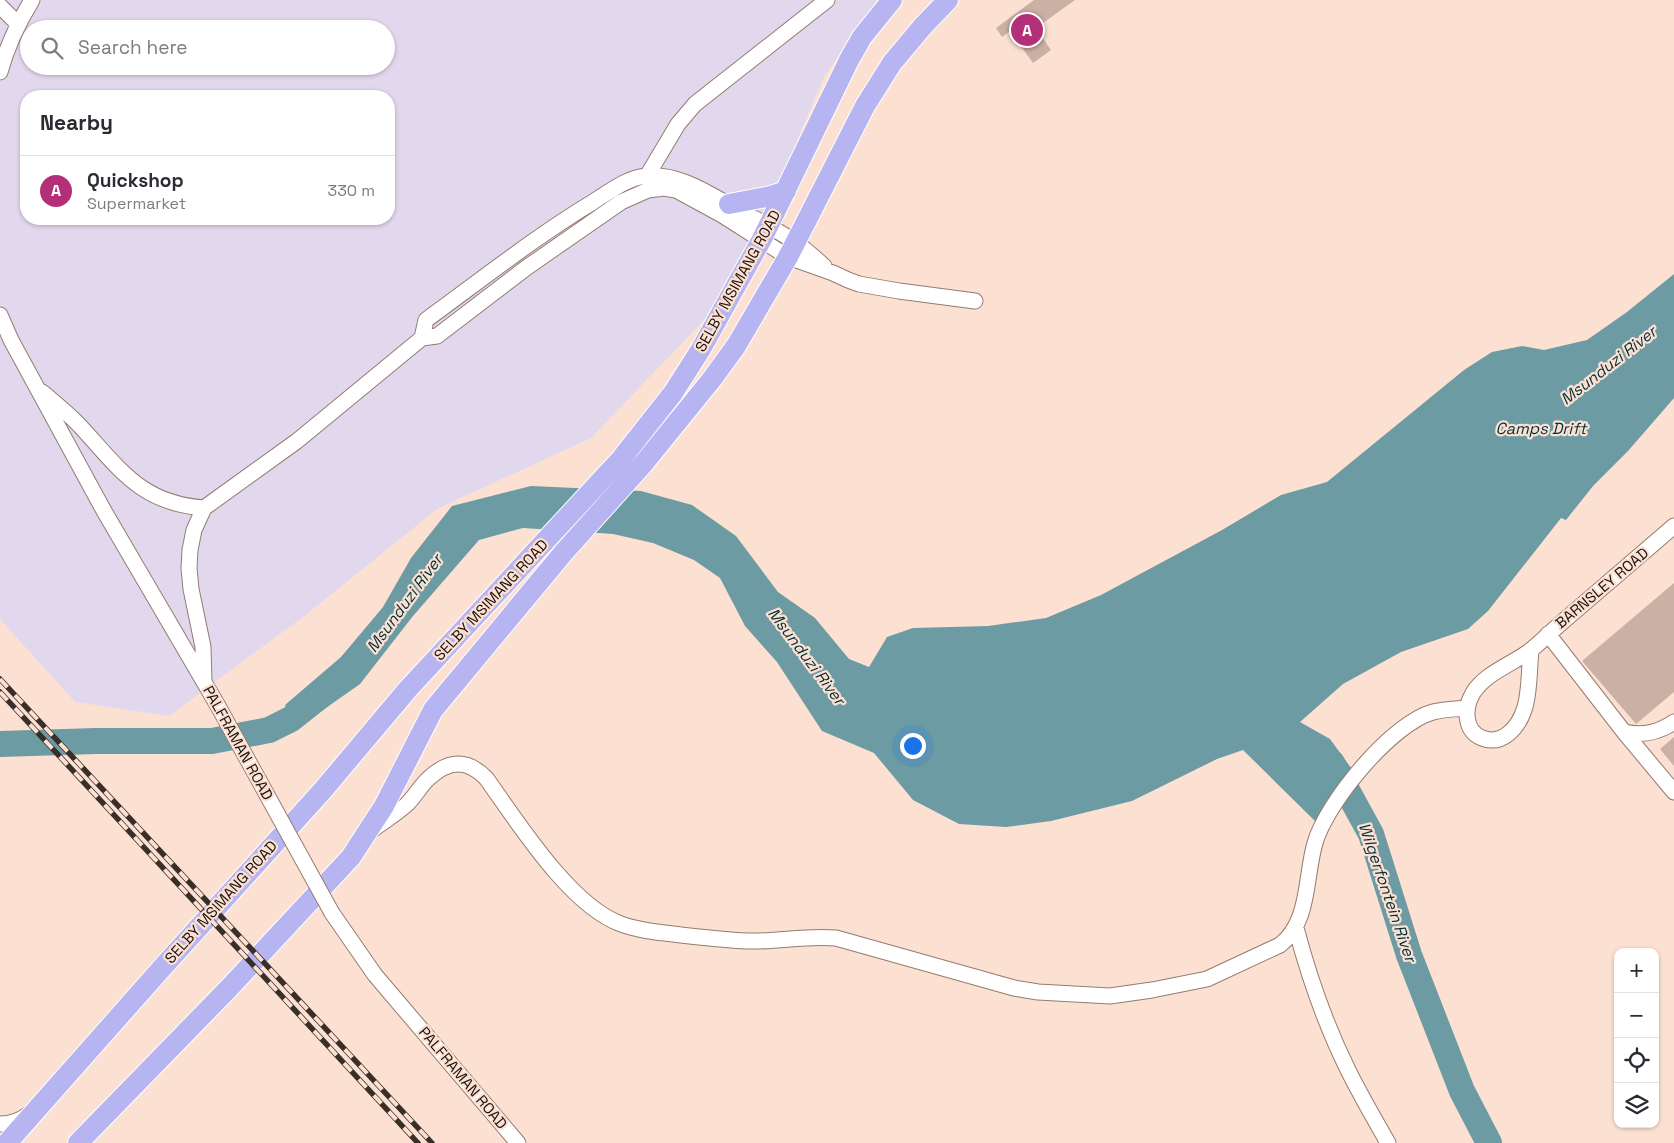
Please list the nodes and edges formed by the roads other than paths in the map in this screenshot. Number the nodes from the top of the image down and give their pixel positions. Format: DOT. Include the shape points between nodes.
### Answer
graph roads {
  1 [pos="32,0"];
  2 [pos="827,0"];
  3 [pos="892,0"];
  4 [pos="948,0"];
  5 [pos="0,6"];
  6 [pos="20,20"];
  7 [pos="20,21"];
  8 [pos="18,24"];
  9 [pos="0,72"];
  10 [pos="647,176"];
  11 [pos="786,191"];
  12 [pos="729,204"];
  13 [pos="778,242"];
  14 [pos="975,301"];
  15 [pos="0,315"];
  16 [pos="422,338"];
  17 [pos="34,384"];
  18 [pos="204,508"];
  19 [pos="1674,526"];
  20 [pos="1548,634"];
  21 [pos="1531,650"];
  22 [pos="204,681"];
  23 [pos="1467,708"];
  24 [pos="1674,722"];
  25 [pos="1624,732"];
  26 [pos="1674,792"];
  27 [pos="368,832"];
  28 [pos="1296,928"];
  29 [pos="43,1102"];
  30 [pos="0,1124"];
  31 [pos="7,1143"];
  32 [pos="78,1143"];
  33 [pos="518,1143"];
  34 [pos="1388,1143"];
  1 -- 6 [label="lane"];
  2 -- 10 [label="lane" via="684,114"];
  3 -- 11 [label="main road, SELBY MSIMANG ROAD" via="862,37 849,60"];
  4 -- 13 [label="main road, SELBY MSIMANG ROAD" via="892,63"];
  5 -- 8 [label="lane"];
  7 -- 8 [label="lane"];
  8 -- 9 [label="lane"];
  10 -- 12 [label="lane" via="679,180"];
  10 -- 16 [label="lane" via="620,184 564,219 426,320"];
  11 -- 12 [label="main road"];
  11 -- 13 [label="main road, SELBY MSIMANG ROAD"];
  12 -- 13 [label="lane"];
  13 -- 14 [label="lane" via="859,284"];
  13 -- 16 [label="lane" via="686,195 664,188 648,190 621,202 526,268 437,336"];
  13 -- 27 [label="main road, SELBY MSIMANG ROAD" via="736,346 644,463 564,552 432,710"];
  13 -- 29 [label="main road, SELBY MSIMANG ROAD" via="728,302 673,392 621,459 408,689 323,790"];
  15 -- 17 [label="lane, PALFRAMAN ROAD"];
  16 -- 18 [label="lane" via="296,441"];
  17 -- 18 [label="lane" via="78,424 118,469 149,494 186,507"];
  17 -- 22 [label="lane, PALFRAMAN ROAD"];
  18 -- 22 [label="lane" via="194,530 189,568 203,647"];
  19 -- 20 [label="lane, BARNSLEY ROAD"];
  20 -- 21 [label="lane, BARNSLEY ROAD"];
  20 -- 25 [label="lane"];
  21 -- 23 [label="lane, BARNSLEY ROAD" via="1482,682"];
  21 -- 23 [label="lane" via="1524,710 1509,734 1499,739 1480,738 1468,724"];
  22 -- 33 [label="lane, PALFRAMAN ROAD, bridge" via="332,913 375,974"];
  23 -- 28 [label="lane" via="1432,712 1412,723 1384,743 1358,772 1323,822 1315,841"];
  24 -- 25 [label="lane" via="1664,730 1650,733 1636,735"];
  25 -- 26 [label="lane"];
  27 -- 28 [label="lane" via="407,805 428,779 454,764 466,764 486,778 534,845 574,892 593,909 620,924 642,930 750,941 836,938 1038,992 1110,996 1207,979 1280,945"];
  27 -- 32 [label="main road, SELBY MSIMANG ROAD" via="351,857 243,973"];
  28 -- 34 [label="lane" via="1306,963 1348,1071"];
  29 -- 30 [label="lane" via="22,1119"];
  29 -- 31 [label="main road, SELBY MSIMANG ROAD"];
}
